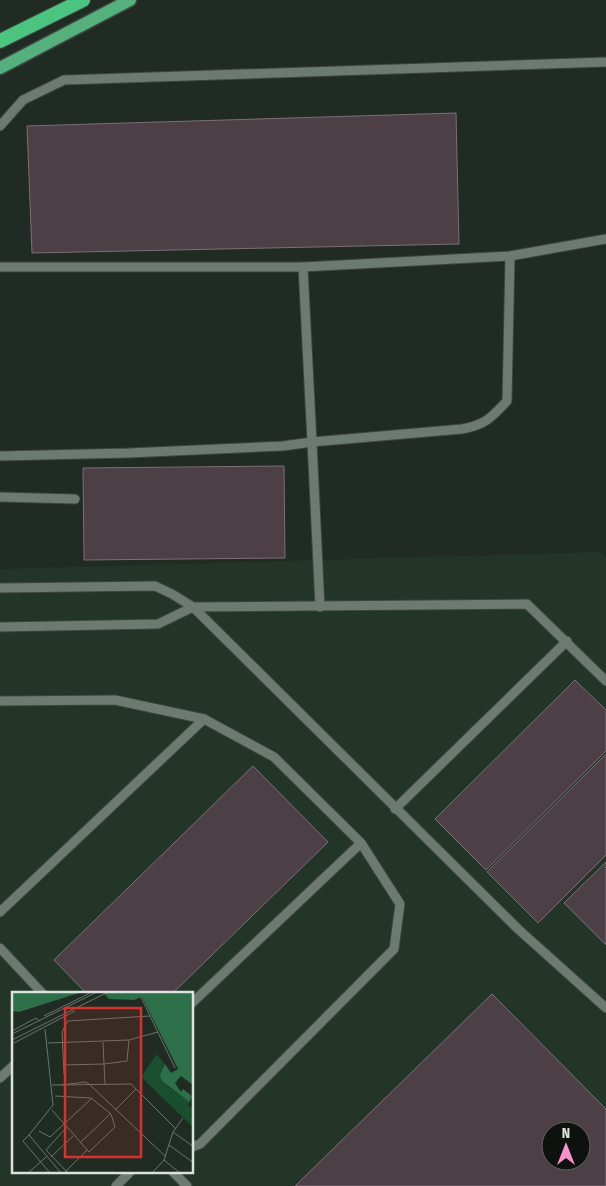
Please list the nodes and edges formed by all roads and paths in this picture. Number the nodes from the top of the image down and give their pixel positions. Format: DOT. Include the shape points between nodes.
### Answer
graph roads {
  1 [pos="83,0"];
  2 [pos="130,0"];
  3 [pos="0,41"];
  4 [pos="606,62"];
  5 [pos="0,68"];
  6 [pos="0,126"];
  7 [pos="606,239"];
  8 [pos="510,256"];
  9 [pos="0,267"];
  10 [pos="303,267"];
  11 [pos="312,442"];
  12 [pos="0,456"];
  13 [pos="0,497"];
  14 [pos="75,499"];
  15 [pos="0,588"];
  16 [pos="193,607"];
  17 [pos="320,607"];
  18 [pos="0,627"];
  19 [pos="567,641"];
  20 [pos="606,680"];
  21 [pos="0,701"];
  22 [pos="204,719"];
  23 [pos="395,809"];
  24 [pos="361,843"];
  25 [pos="0,912"];
  26 [pos="1,952"];
  27 [pos="41,992"];
  28 [pos="194,1001"];
  29 [pos="606,1008"];
  30 [pos="12,1067"];
  31 [pos="0,1078"];
  32 [pos="194,1146"];
  33 [pos="128,1174"];
  34 [pos="175,1174"];
  35 [pos="116,1186"];
  36 [pos="187,1186"];
  1 -- 3 [label="highway"];
  2 -- 5 [label="main road"];
  4 -- 6 [label="lane" via="64,80 23,100"];
  7 -- 8 [label="lane"];
  8 -- 10 [label="lane"];
  8 -- 11 [label="lane" via="507,401 490,420 462,428"];
  9 -- 10 [label="lane"];
  10 -- 11 [label="lane"];
  11 -- 12 [label="lane" via="129,453"];
  11 -- 17 [label="lane"];
  13 -- 14 [label="lane"];
  15 -- 16 [label="lane" via="155,586"];
  16 -- 17 [label="lane"];
  16 -- 18 [label="lane" via="158,624"];
  16 -- 23 [label="lane"];
  17 -- 19 [label="lane" via="527,604"];
  19 -- 20 [label="lane"];
  19 -- 23 [label="lane"];
  21 -- 22 [label="lane" via="115,700"];
  22 -- 24 [label="lane" via="274,757"];
  22 -- 25 [label="lane"];
  23 -- 29 [label="lane" via="518,929"];
  24 -- 28 [label="lane"];
  24 -- 32 [label="lane" via="400,904 394,949 200,1144"];
  26 -- 27 [label="lane"];
  30 -- 31 [label="lane"];
  33 -- 35 [label="lane"];
  34 -- 36 [label="lane"];
}
